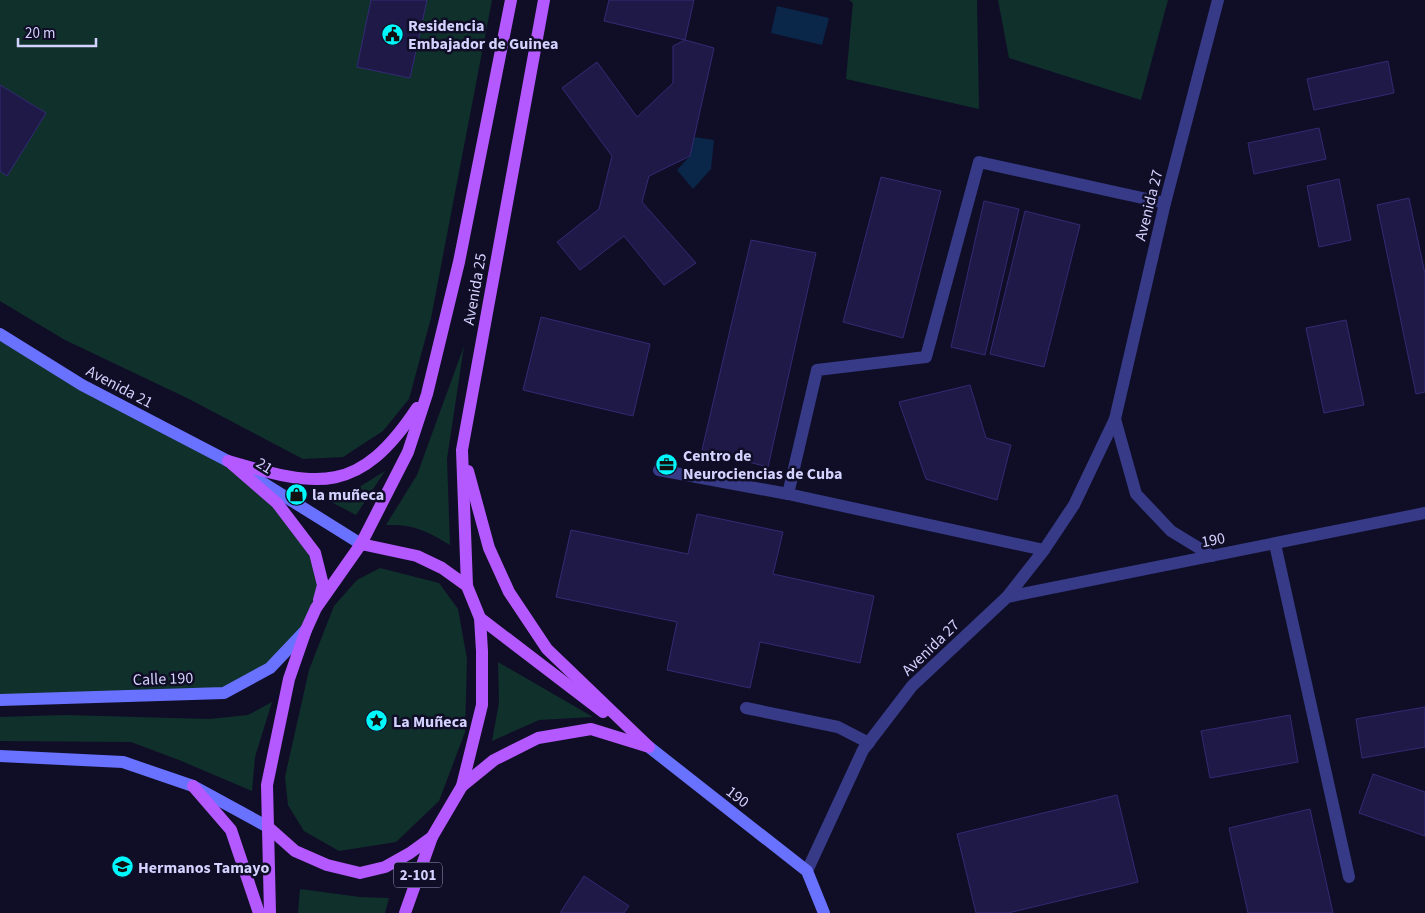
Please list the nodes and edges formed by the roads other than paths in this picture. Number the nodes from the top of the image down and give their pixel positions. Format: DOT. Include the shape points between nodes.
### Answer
graph roads {
  1 [pos="511,0"];
  2 [pos="544,0"];
  3 [pos="1218,0"];
  4 [pos="1165,203"];
  5 [pos="0,334"];
  6 [pos="427,394"];
  7 [pos="1114,419"];
  8 [pos="462,450"];
  9 [pos="228,461"];
  10 [pos="659,470"];
  11 [pos="788,494"];
  12 [pos="1425,513"];
  13 [pos="361,544"];
  14 [pos="1275,544"];
  15 [pos="1044,550"];
  16 [pos="1212,556"];
  17 [pos="467,586"];
  18 [pos="1007,597"];
  19 [pos="316,608"];
  20 [pos="480,618"];
  21 [pos="306,630"];
  22 [pos="0,700"];
  23 [pos="746,708"];
  24 [pos="868,743"];
  25 [pos="649,747"];
  26 [pos="0,756"];
  27 [pos="193,786"];
  28 [pos="462,786"];
  29 [pos="268,827"];
  30 [pos="432,837"];
  31 [pos="807,871"];
  32 [pos="1349,877"];
  33 [pos="259,913"];
  34 [pos="270,913"];
  35 [pos="405,913"];
  36 [pos="824,913"];
  1 -- 6 [label="main road, Avenida 25" via="460,262"];
  2 -- 8 [label="main road, Avenida 25"];
  3 -- 4 [label="street, Avenida 27"];
  4 -- 7 [label="street, Avenida 27"];
  4 -- 11 [label="street" via="979,162 926,358 816,370"];
  5 -- 9 [label="main road, Avenida 21" via="82,385"];
  6 -- 9 [label="main road" via="390,445 372,462 327,480 300,480"];
  6 -- 13 [label="main road, Avenida 25" via="408,452"];
  7 -- 15 [label="street, Avenida 27" via="1074,505"];
  7 -- 16 [label="street, Avenida 27" via="1136,494 1171,531"];
  8 -- 17 [label="main road, Avenida 25"];
  8 -- 25 [label="main road" via="489,548 509,592 547,649"];
  9 -- 13 [label="main road, 21"];
  9 -- 19 [label="main road" via="277,502 315,554 323,585"];
  10 -- 11 [label="street"];
  11 -- 15 [label="street"];
  12 -- 14 [label="street, 190"];
  13 -- 17 [label="main road" via="417,556 442,568"];
  13 -- 19 [label="main road, Avenida 25"];
  14 -- 16 [label="street, 190"];
  14 -- 32 [label="street"];
  15 -- 18 [label="street, Avenida 27"];
  16 -- 18 [label="street, 190"];
  17 -- 20 [label="main road"];
  18 -- 24 [label="street, Avenida 27" via="912,686"];
  19 -- 21 [label="main road"];
  20 -- 25 [label="main road"];
  20 -- 28 [label="main road" via="482,705"];
  21 -- 22 [label="main road, Calle 190" via="270,668 224,693"];
  21 -- 29 [label="main road" via="289,679 268,785"];
  23 -- 24 [label="street" via="838,727"];
  24 -- 31 [label="street, Avenida 27"];
  25 -- 28 [label="main road" via="591,728 538,738 494,760"];
  25 -- 31 [label="main road, 190"];
  26 -- 27 [label="main road" via="123,762"];
  27 -- 29 [label="main road"];
  27 -- 33 [label="main road" via="231,830"];
  28 -- 30 [label="main road"];
  29 -- 30 [label="main road" via="295,851 327,865 360,873 384,867"];
  29 -- 34 [label="main road"];
  30 -- 35 [label="main road, 2-101"];
  31 -- 36 [label="main road"];
}
